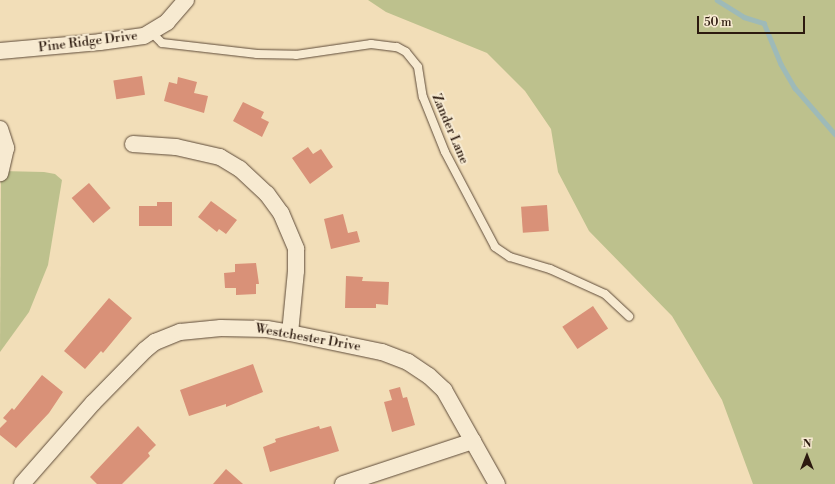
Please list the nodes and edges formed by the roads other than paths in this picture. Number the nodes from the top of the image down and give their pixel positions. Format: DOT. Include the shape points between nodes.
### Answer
graph roads {
  1 [pos="186,0"];
  2 [pos="152,33"];
  3 [pos="0,51"];
  4 [pos="0,129"];
  5 [pos="133,144"];
  6 [pos="0,173"];
  7 [pos="629,316"];
  8 [pos="290,333"];
  9 [pos="473,441"];
  10 [pos="22,484"];
  11 [pos="342,484"];
  12 [pos="497,484"];
  1 -- 2 [label="street, Pine Ridge Drive" via="168,22"];
  2 -- 3 [label="street, Pine Ridge Drive" via="100,42"];
  2 -- 7 [label="lane, Zander Lane" via="162,43 257,54 296,55 371,44 397,47 406,52 418,67 423,97 445,152 495,247 510,257 550,269 605,294"];
  4 -- 6 [label="street" via="6,152"];
  5 -- 8 [label="street" via="176,147 220,157 240,169 268,194 284,219 296,249"];
  8 -- 9 [label="street, Westchester Drive" via="382,352 420,369 444,390"];
  8 -- 10 [label="street, Westchester Drive" via="249,328 202,328 180,332 155,342 122,372"];
  9 -- 11 [label="street"];
  9 -- 12 [label="street, Westchester Drive"];
}
